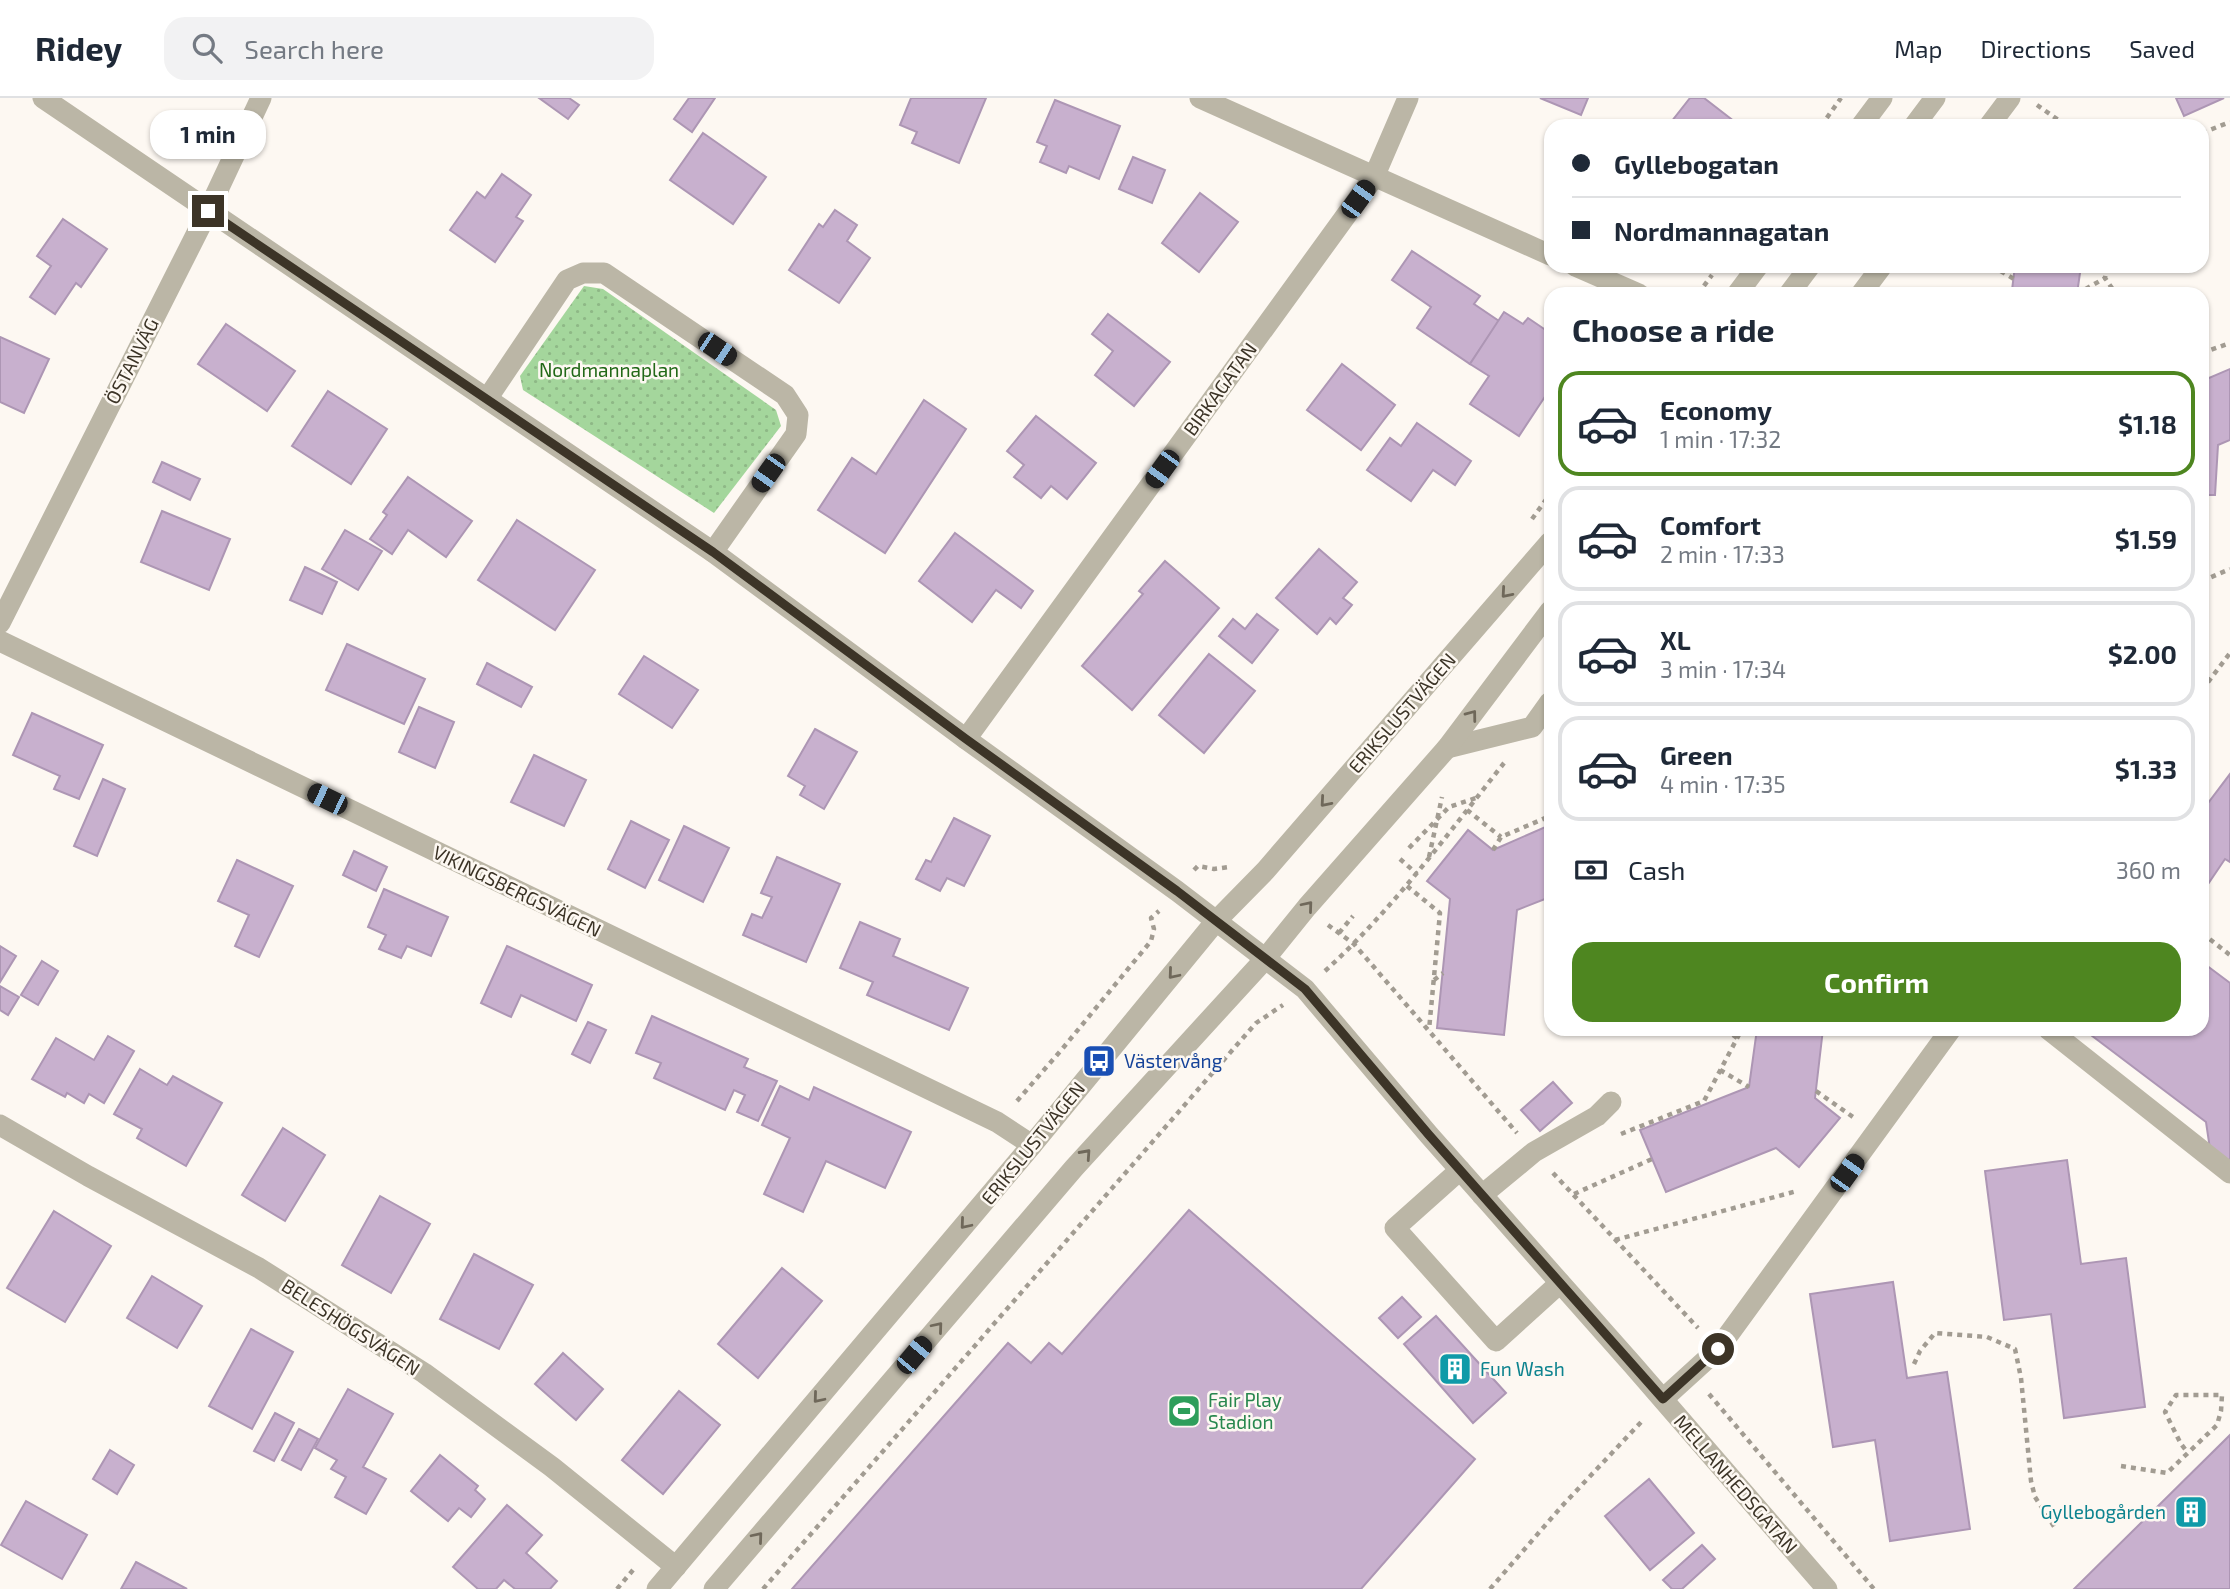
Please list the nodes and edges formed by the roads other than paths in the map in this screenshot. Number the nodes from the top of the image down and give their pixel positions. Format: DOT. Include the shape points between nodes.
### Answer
graph roads {
  1 [pos="43,98"];
  2 [pos="261,98"];
  3 [pos="1200,98"];
  4 [pos="1408,98"];
  5 [pos="1882,98"];
  6 [pos="1935,98"];
  7 [pos="2010,98"];
  8 [pos="1866,119"];
  9 [pos="1919,119"];
  10 [pos="1994,119"];
  11 [pos="1374,177"];
  12 [pos="208,211"];
  13 [pos="1544,252"];
  14 [pos="1592,273"];
  15 [pos="1623,287"];
  16 [pos="488,399"];
  17 [pos="1544,548"];
  18 [pos="713,552"];
  19 [pos="1544,619"];
  20 [pos="0,623"];
  21 [pos="0,641"];
  22 [pos="1544,710"];
  23 [pos="966,739"];
  24 [pos="1447,748"];
  25 [pos="1216,921"];
  26 [pos="1265,959"];
  27 [pos="1946,1036"];
  28 [pos="2057,1036"];
  29 [pos="1611,1102"];
  30 [pos="0,1125"];
  31 [pos="1032,1145"];
  32 [pos="1460,1170"];
  33 [pos="2230,1173"];
  34 [pos="1482,1195"];
  35 [pos="1560,1283"];
  36 [pos="1663,1399"];
  37 [pos="676,1567"];
  38 [pos="657,1589"];
  39 [pos="714,1589"];
  40 [pos="1827,1589"];
  1 -- 12 [label="street, MELLANHEDSGATAN"];
  2 -- 12 [label="street, ÖSTANVÄG"];
  3 -- 11 [label="street"];
  4 -- 11 [label="street, BIRKAGATAN"];
  5 -- 8 [label="street"];
  6 -- 9 [label="street"];
  7 -- 10 [label="street"];
  11 -- 13 [label="street"];
  11 -- 23 [label="street, BIRKAGATAN"];
  12 -- 16 [label="street, MELLANHEDSGATAN"];
  12 -- 20 [label="street, ÖSTANVÄG"];
  14 -- 15 [label="street"];
  16 -- 18 [label="street, MELLANHEDSGATAN"];
  16 -- 18 [label="street" via="567,281 583,273 604,273 785,395 798,415 796,434"];
  17 -- 25 [label="street, ERIKSLUSTVÄGEN, one-way" via="1266,870"];
  18 -- 23 [label="street, MELLANHEDSGATAN"];
  24 -- 19 [label="street, one-way"];
  21 -- 31 [label="street, VIKINGSBERGSVÄGEN" via="998,1122"];
  22 -- 24 [label="street" via="1532,727"];
  23 -- 25 [label="street, MELLANHEDSGATAN"];
  26 -- 24 [label="street, one-way"];
  25 -- 26 [label="street, MELLANHEDSGATAN"];
  25 -- 31 [label="street, ERIKSLUSTVÄGEN, one-way"];
  26 -- 32 [label="street, MELLANHEDSGATAN" via="1305,989"];
  39 -- 26 [label="street, one-way" via="1074,1168"];
  27 -- 36 [label="street" via="1718,1349"];
  28 -- 33 [label="street"];
  29 -- 34 [label="street" via="1597,1116 1534,1152"];
  30 -- 37 [label="street, BELESHÖGSVÄGEN" via="259,1268 424,1373 552,1467"];
  31 -- 37 [label="street, ERIKSLUSTVÄGEN, one-way"];
  32 -- 34 [label="street, MELLANHEDSGATAN"];
  32 -- 35 [label="street" via="1395,1228 1496,1341"];
  34 -- 35 [label="street, MELLANHEDSGATAN"];
  35 -- 36 [label="street, MELLANHEDSGATAN"];
  36 -- 40 [label="street, MELLANHEDSGATAN"];
  37 -- 38 [label="street, ERIKSLUSTVÄGEN"];
}
